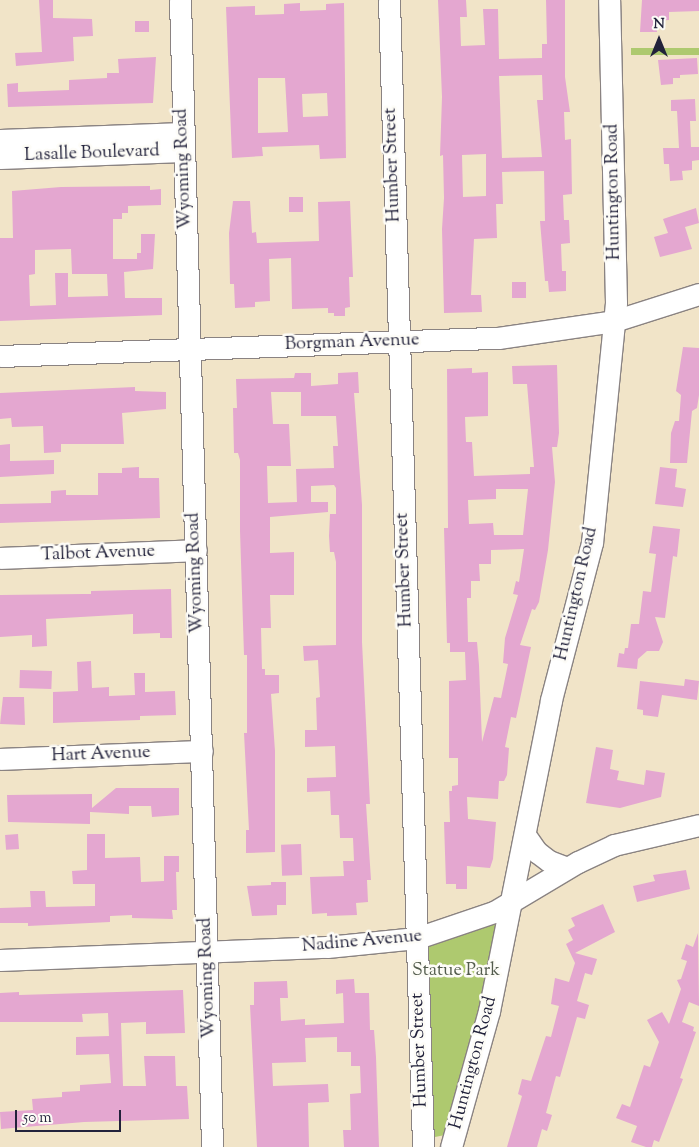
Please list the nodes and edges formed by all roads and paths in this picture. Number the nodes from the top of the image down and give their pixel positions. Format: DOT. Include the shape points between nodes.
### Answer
graph roads {
  1 [pos="180,0"];
  2 [pos="388,0"];
  3 [pos="609,0"];
  4 [pos="0,140"];
  5 [pos="183,142"];
  6 [pos="0,158"];
  7 [pos="699,294"];
  8 [pos="614,320"];
  9 [pos="398,342"];
  10 [pos="189,349"];
  11 [pos="0,356"];
  12 [pos="196,550"];
  13 [pos="0,558"];
  14 [pos="202,751"];
  15 [pos="0,759"];
  16 [pos="699,824"];
  17 [pos="526,835"];
  18 [pos="567,868"];
  19 [pos="511,900"];
  20 [pos="417,938"];
  21 [pos="208,952"];
  22 [pos="0,960"];
  23 [pos="423,1144"];
  24 [pos="212,1147"];
  25 [pos="450,1147"];
  1 -- 5 [label="street, Wyoming Road"];
  2 -- 9 [label="street, Humber Street"];
  3 -- 8 [label="street, Huntington Road" via="616,209"];
  4 -- 5 [label="street, Lasalle Boulevard"];
  5 -- 6 [label="street, Lasalle Boulevard"];
  5 -- 10 [label="street, Wyoming Road"];
  7 -- 8 [label="street, Borgman Avenue"];
  8 -- 9 [label="street, Borgman Avenue" via="498,338"];
  8 -- 17 [label="street, Huntington Road" via="592,543 551,700"];
  9 -- 10 [label="street, Borgman Avenue"];
  9 -- 20 [label="street, Humber Street"];
  10 -- 11 [label="street, Borgman Avenue"];
  10 -- 12 [label="street, Wyoming Road"];
  12 -- 13 [label="street, Talbot Avenue"];
  12 -- 14 [label="street, Wyoming Road"];
  14 -- 15 [label="street, Hart Avenue"];
  14 -- 21 [label="street, Wyoming Road"];
  16 -- 18 [label="street, Nadine Avenue" via="614,845"];
  17 -- 18 [label="street" via="543,857"];
  17 -- 19 [label="street, Huntington Road"];
  18 -- 19 [label="street, Nadine Avenue"];
  19 -- 20 [label="street, Nadine Avenue" via="471,922"];
  19 -- 25 [label="street, Huntington Road" via="489,1011"];
  20 -- 21 [label="street, Nadine Avenue"];
  20 -- 23 [label="street, Humber Street"];
  21 -- 22 [label="street, Nadine Avenue"];
  21 -- 24 [label="street, Wyoming Road"];
  23 -- 25 [label="street, Humber Street"];
}
